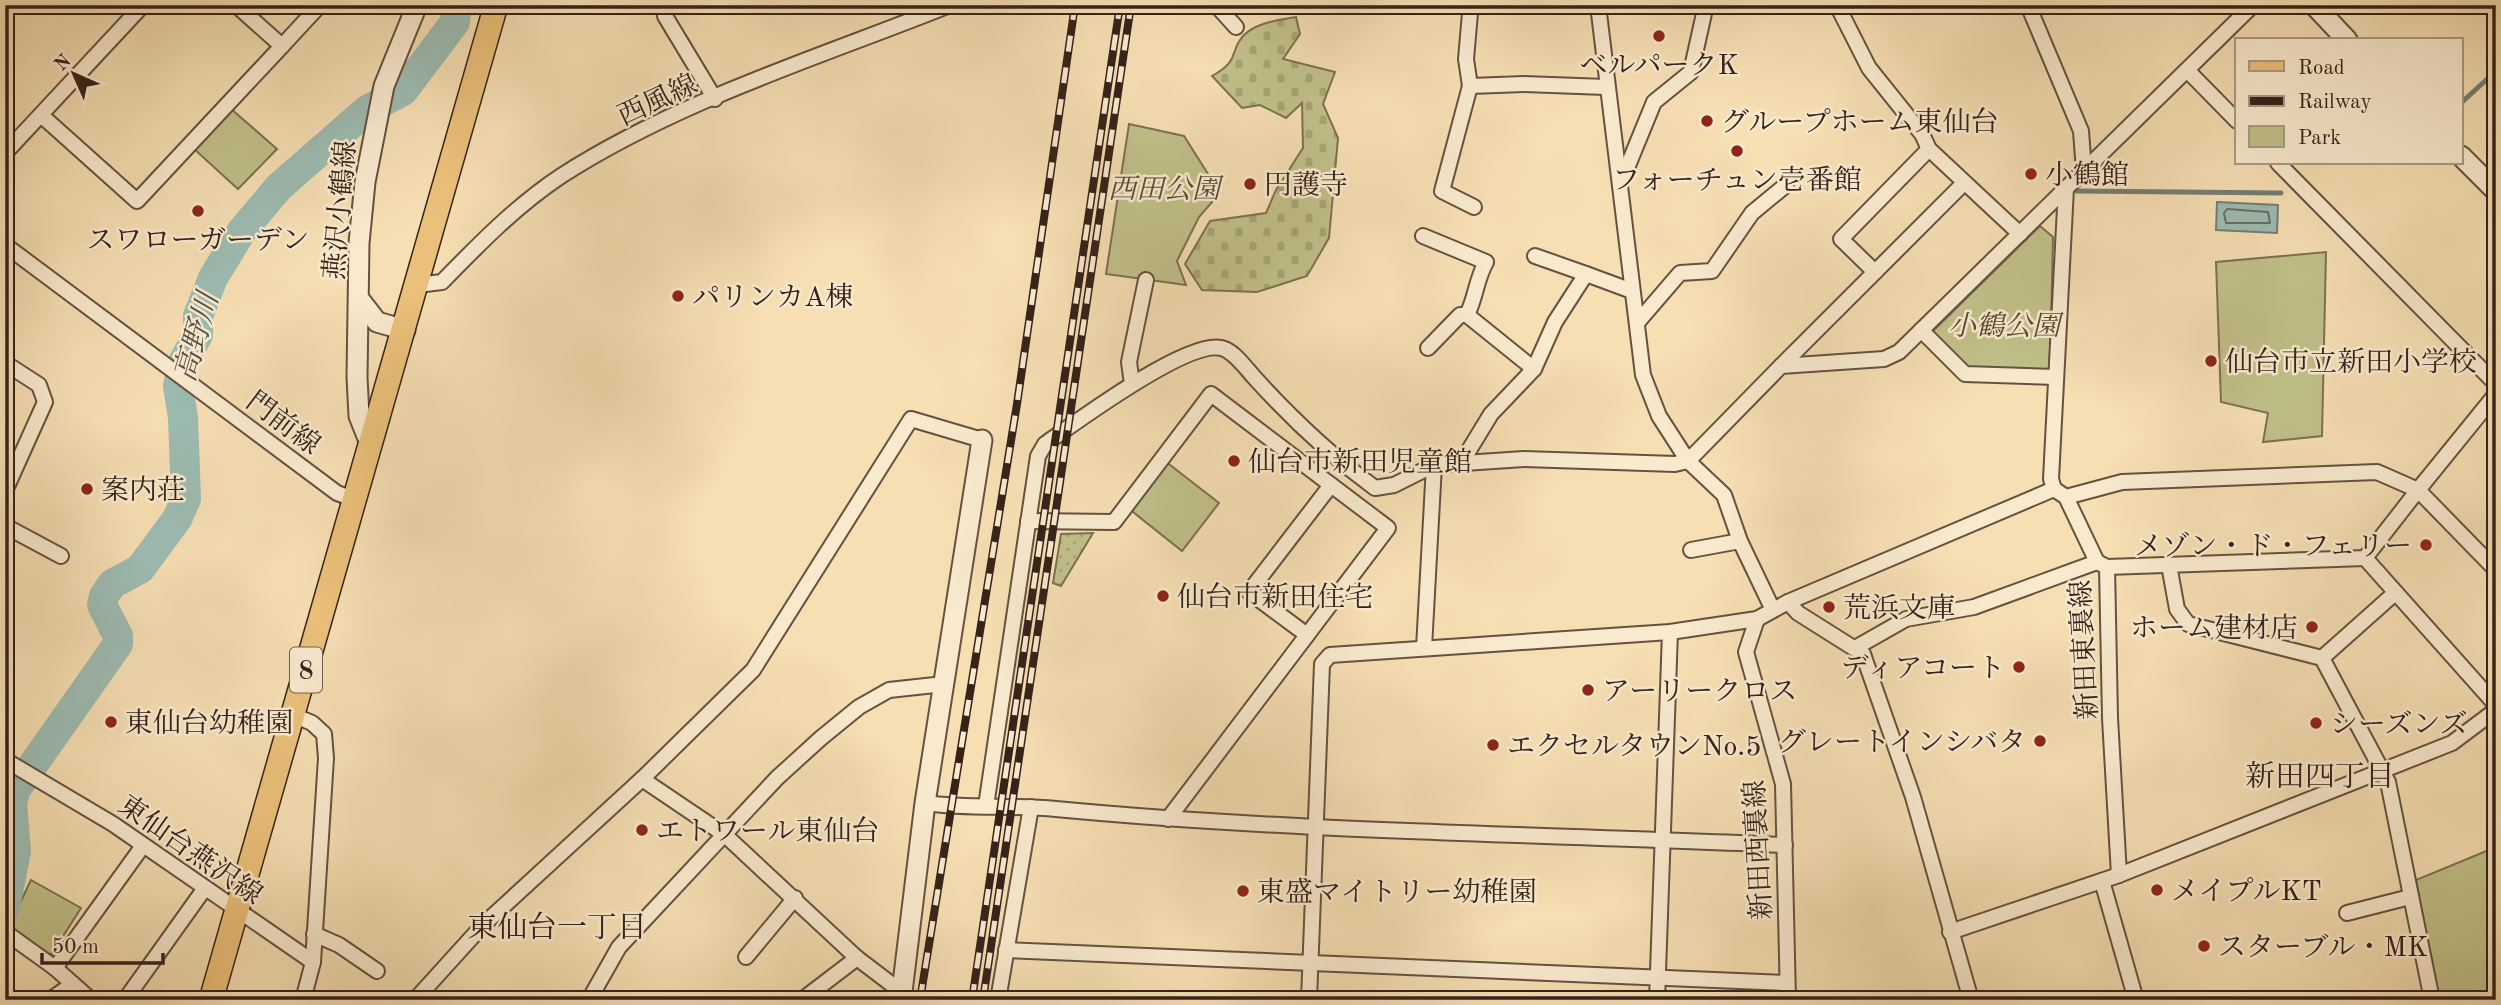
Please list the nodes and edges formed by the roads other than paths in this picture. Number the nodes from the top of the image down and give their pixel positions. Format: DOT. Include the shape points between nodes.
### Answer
graph roads {
  1 [pos="143,5"];
  2 [pos="236,5"];
  3 [pos="320,5"];
  4 [pos="417,5"];
  5 [pos="496,5"];
  6 [pos="670,5"];
  7 [pos="950,5"];
  8 [pos="1216,5"];
  9 [pos="1598,5"];
  10 [pos="1711,5"];
  11 [pos="1837,5"];
  12 [pos="2028,5"];
  13 [pos="2253,5"];
  14 [pos="2314,5"];
  15 [pos="1470,13"];
  16 [pos="1236,27"];
  17 [pos="2345,38"];
  18 [pos="282,46"];
  19 [pos="2187,70"];
  20 [pos="1470,86"];
  21 [pos="1606,88"];
  22 [pos="715,99"];
  23 [pos="41,115"];
  24 [pos="2235,119"];
  25 [pos="1929,149"];
  26 [pos="5,153"];
  27 [pos="2462,157"];
  28 [pos="2279,164"];
  29 [pos="2084,171"];
  30 [pos="1964,183"];
  31 [pos="1620,185"];
  32 [pos="1786,185"];
  33 [pos="2066,188"];
  34 [pos="2496,191"];
  35 [pos="1474,207"];
  36 [pos="2020,234"];
  37 [pos="1423,236"];
  38 [pos="5,245"];
  39 [pos="1535,256"];
  40 [pos="1875,272"];
  41 [pos="1586,274"];
  42 [pos="1146,280"];
  43 [pos="416,285"];
  44 [pos="1632,292"];
  45 [pos="360,300"];
  46 [pos="1467,315"];
  47 [pos="1637,323"];
  48 [pos="1921,330"];
  49 [pos="403,335"];
  50 [pos="1428,348"];
  51 [pos="5,363"];
  52 [pos="1781,366"];
  53 [pos="1534,369"];
  54 [pos="2056,377"];
  55 [pos="1132,384"];
  56 [pos="2496,384"];
  57 [pos="2496,394"];
  58 [pos="982,440"];
  59 [pos="371,446"];
  60 [pos="1688,461"];
  61 [pos="1434,465"];
  62 [pos="1460,465"];
  63 [pos="1331,485"];
  64 [pos="2418,490"];
  65 [pos="5,491"];
  66 [pos="2060,493"];
  67 [pos="356,500"];
  68 [pos="1028,521"];
  69 [pos="5,526"];
  70 [pos="1740,541"];
  71 [pos="1690,550"];
  72 [pos="61,556"];
  73 [pos="2365,558"];
  74 [pos="2102,564"];
  75 [pos="2169,565"];
  76 [pos="2496,570"];
  77 [pos="2395,593"];
  78 [pos="1788,602"];
  79 [pos="1773,610"];
  80 [pos="1757,619"];
  81 [pos="1670,632"];
  82 [pos="1307,635"];
  83 [pos="1424,648"];
  84 [pos="1855,648"];
  85 [pos="2322,658"];
  86 [pos="944,684"];
  87 [pos="2496,708"];
  88 [pos="293,716"];
  89 [pos="5,760"];
  90 [pos="2382,770"];
  91 [pos="642,779"];
  92 [pos="925,803"];
  93 [pos="986,806"];
  94 [pos="1031,807"];
  95 [pos="1168,819"];
  96 [pos="1316,828"];
  97 [pos="725,835"];
  98 [pos="1662,839"];
  99 [pos="1785,845"];
  100 [pos="142,847"];
  101 [pos="2119,875"];
  102 [pos="2102,881"];
  103 [pos="205,888"];
  104 [pos="2410,897"];
  105 [pos="795,898"];
  106 [pos="237,909"];
  107 [pos="2347,913"];
  108 [pos="1950,932"];
  109 [pos="6,933"];
  110 [pos="314,934"];
  111 [pos="1006,950"];
  112 [pos="746,957"];
  113 [pos="857,958"];
  114 [pos="313,962"];
  115 [pos="1310,965"];
  116 [pos="55,968"];
  117 [pos="377,971"];
  118 [pos="1657,980"];
  119 [pos="1787,983"];
  120 [pos="73,984"];
  121 [pos="902,996"];
  122 [pos="418,999"];
  123 [pos="50,1000"];
  124 [pos="92,1000"];
  125 [pos="125,1000"];
  126 [pos="211,1000"];
  127 [pos="303,1000"];
  128 [pos="589,1000"];
  129 [pos="802,1000"];
  130 [pos="998,1000"];
  131 [pos="1309,1000"];
  132 [pos="1657,1000"];
  133 [pos="1788,1000"];
  134 [pos="1971,1000"];
  135 [pos="2136,1000"];
  136 [pos="2432,1000"];
  1 -- 23 [label="street"];
  2 -- 18 [label="street"];
  3 -- 18 [label="street"];
  4 -- 45 [label="street, 燕沢小鶴線" via="377,111 359,243"];
  5 -- 43 [label="main road, 8"];
  6 -- 22 [label="street" via="665,16"];
  7 -- 22 [label="street, 西風線"];
  8 -- 16 [label="street"];
  9 -- 21 [label="street"];
  10 -- 31 [label="street" via="1705,9 1691,72 1654,102"];
  11 -- 25 [label="street" via="1869,68"];
  12 -- 29 [label="street" via="2081,131"];
  13 -- 19 [label="street"];
  14 -- 17 [label="street"];
  15 -- 20 [label="street" via="1466,59"];
  18 -- 23 [label="street" via="137,201"];
  19 -- 24 [label="street"];
  19 -- 29 [label="street"];
  20 -- 21 [label="street"];
  20 -- 35 [label="street" via="1442,191"];
  21 -- 31 [label="street"];
  22 -- 43 [label="street, 西風線" via="653,125 560,177 494,228 442,282"];
  23 -- 26 [label="street"];
  25 -- 30 [label="street"];
  25 -- 40 [label="street" via="1841,239"];
  27 -- 34 [label="street"];
  28 -- 56 [label="street"];
  29 -- 33 [label="street"];
  30 -- 36 [label="street"];
  30 -- 40 [label="street"];
  31 -- 44 [label="street"];
  32 -- 47 [label="street" via="1752,213 1712,271 1680,272"];
  33 -- 36 [label="street"];
  33 -- 54 [label="street, 新田東裏線"];
  36 -- 48 [label="street"];
  37 -- 46 [label="street" via="1486,262 1476,279 1476,298"];
  38 -- 67 [label="street, 門前線" via="337,493"];
  39 -- 41 [label="street"];
  40 -- 52 [label="street"];
  41 -- 44 [label="street"];
  41 -- 53 [label="street" via="1555,322"];
  42 -- 55 [label="street" via="1129,362"];
  43 -- 49 [label="main road, 8"];
  44 -- 47 [label="street"];
  45 -- 49 [label="street, 燕沢小鶴線" via="377,322"];
  45 -- 59 [label="street" via="359,415"];
  46 -- 50 [label="street" via="1460,315"];
  46 -- 53 [label="street"];
  47 -- 60 [label="street" via="1643,375 1659,416"];
  48 -- 52 [label="street" via="1899,352 1884,359"];
  48 -- 54 [label="street" via="1965,374"];
  49 -- 59 [label="main road, 8"];
  51 -- 65 [label="street" via="39,384 45,402"];
  52 -- 60 [label="street"];
  53 -- 62 [label="street" via="1491,414"];
  54 -- 66 [label="street, 新田東裏線" via="2051,479"];
  55 -- 61 [label="street" via="1206,348 1220,347 1236,358 1284,411 1375,488 1394,485"];
  55 -- 68 [label="street" via="1045,444 1038,456"];
  57 -- 64 [label="street"];
  58 -- 86 [label="street"];
  58 -- 91 [label="street" via="911,419 752,670"];
  59 -- 67 [label="main road, 8"];
  60 -- 62 [label="street" via="1524,459"];
  60 -- 70 [label="street" via="1724,495"];
  61 -- 62 [label="street"];
  61 -- 83 [label="street"];
  63 -- 68 [label="street" via="1211,394 1114,522"];
  63 -- 82 [label="street" via="1388,528"];
  63 -- 82 [label="street" via="1249,592"];
  64 -- 66 [label="street" via="2377,472 2122,482"];
  64 -- 73 [label="street"];
  64 -- 76 [label="street"];
  66 -- 74 [label="street, 新田東裏線"];
  66 -- 78 [label="street"];
  67 -- 88 [label="main road, 8"];
  68 -- 93 [label="street"];
  69 -- 72 [label="street"];
  70 -- 71 [label="street"];
  70 -- 79 [label="street"];
  73 -- 75 [label="street"];
  73 -- 77 [label="street"];
  74 -- 75 [label="street"];
  74 -- 84 [label="street" via="1974,607 1906,619"];
  74 -- 101 [label="street, 新田東裏線"];
  75 -- 85 [label="street" via="2176,609 2188,624"];
  77 -- 85 [label="street"];
  77 -- 87 [label="street"];
  78 -- 79 [label="street"];
  78 -- 84 [label="street"];
  79 -- 80 [label="street"];
  80 -- 81 [label="street"];
  80 -- 99 [label="street, 新田西裏線" via="1746,652 1783,784"];
  81 -- 83 [label="street"];
  81 -- 98 [label="street"];
  82 -- 95 [label="street"];
  83 -- 96 [label="street" via="1330,655 1322,664"];
  84 -- 108 [label="street" via="1863,654 1913,797"];
  85 -- 90 [label="street"];
  86 -- 92 [label="street"];
  86 -- 97 [label="street" via="890,690 859,707 776,778"];
  87 -- 90 [label="street" via="2452,743"];
  88 -- 106 [label="main road, 8"];
  88 -- 110 [label="street" via="312,723 324,734 326,743"];
  89 -- 100 [label="street, 東仙台燕沢線" via="113,824"];
  90 -- 101 [label="street"];
  90 -- 104 [label="street"];
  91 -- 97 [label="street"];
  91 -- 122 [label="street" via="483,925"];
  92 -- 93 [label="street"];
  92 -- 121 [label="street"];
  93 -- 94 [label="street"];
  94 -- 95 [label="street"];
  94 -- 111 [label="street"];
  95 -- 96 [label="street"];
  96 -- 98 [label="street"];
  96 -- 115 [label="street"];
  97 -- 105 [label="street"];
  97 -- 128 [label="street" via="619,947"];
  98 -- 99 [label="street"];
  98 -- 118 [label="street"];
  99 -- 119 [label="street, 新田西裏線"];
  100 -- 103 [label="street, 東仙台燕沢線"];
  100 -- 116 [label="street"];
  101 -- 102 [label="street"];
  102 -- 108 [label="street"];
  102 -- 135 [label="street"];
  103 -- 106 [label="street, 東仙台燕沢線"];
  103 -- 125 [label="street"];
  104 -- 107 [label="street"];
  104 -- 136 [label="street"];
  105 -- 112 [label="street"];
  105 -- 113 [label="street"];
  106 -- 114 [label="street, 東仙台燕沢線"];
  106 -- 126 [label="main road, 8"];
  108 -- 134 [label="street"];
  109 -- 116 [label="street"];
  110 -- 114 [label="street"];
  110 -- 117 [label="street"];
  111 -- 115 [label="street"];
  111 -- 130 [label="street"];
  113 -- 121 [label="street"];
  113 -- 129 [label="street"];
  114 -- 127 [label="street"];
  115 -- 118 [label="street"];
  115 -- 131 [label="street"];
  116 -- 120 [label="street"];
  118 -- 119 [label="street"];
  118 -- 132 [label="street"];
  119 -- 133 [label="street, 新田西裏線"];
  120 -- 123 [label="street"];
  120 -- 124 [label="street"];
}
